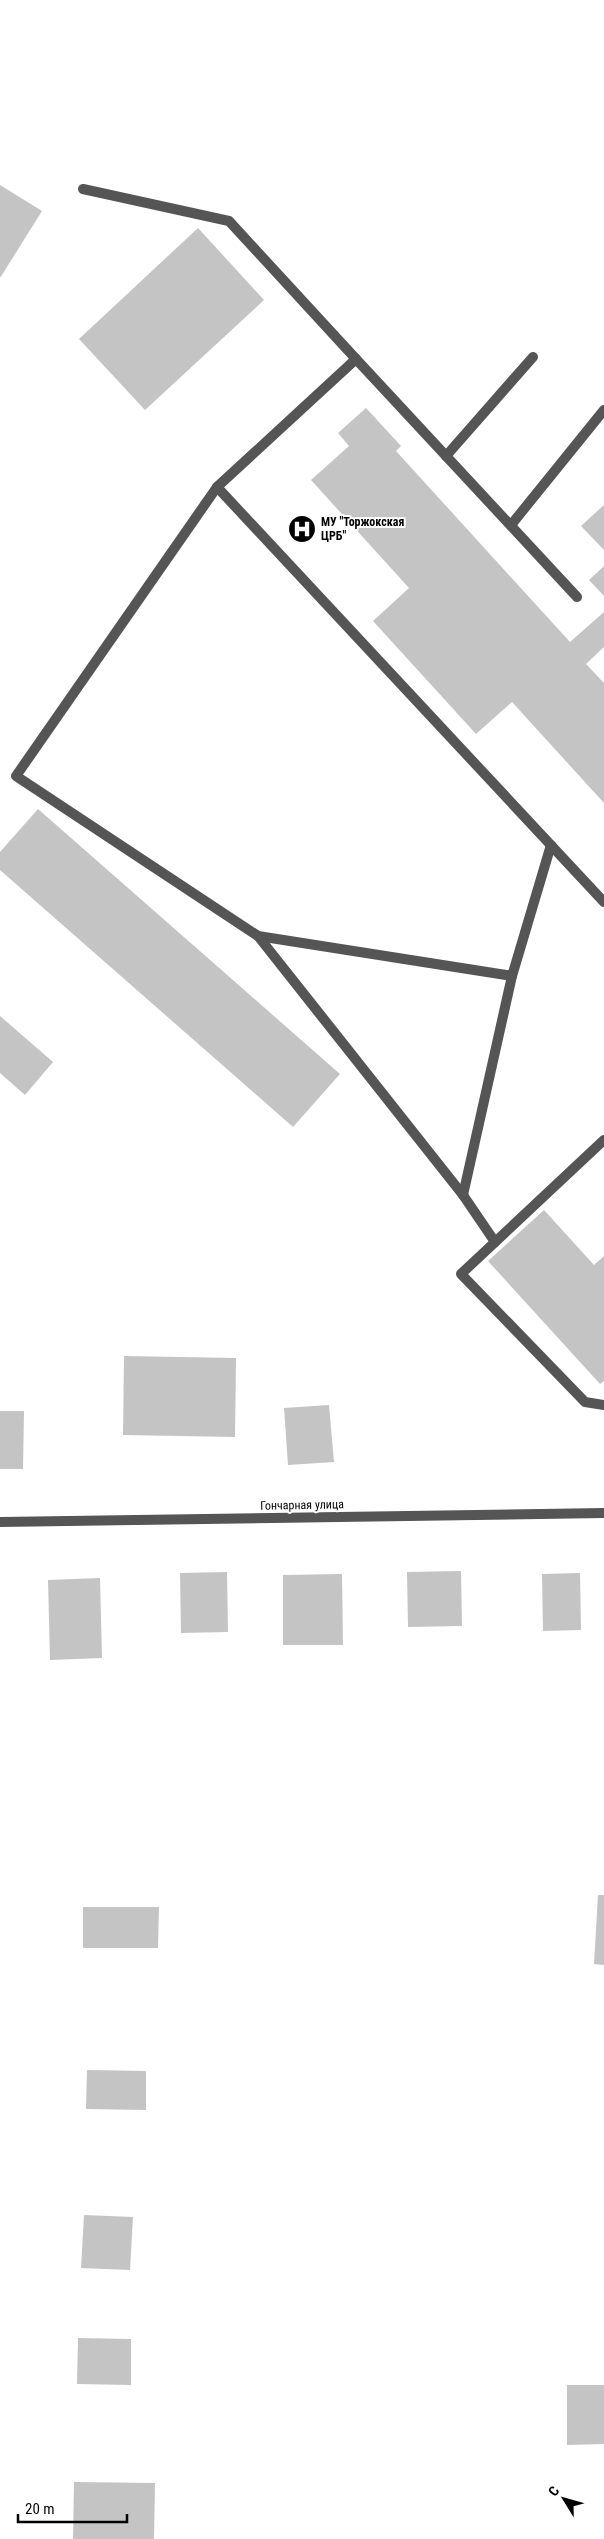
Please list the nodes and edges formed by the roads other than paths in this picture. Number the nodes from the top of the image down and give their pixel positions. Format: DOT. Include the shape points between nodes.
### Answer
graph roads {
  1 [pos="83,189"];
  2 [pos="533,357"];
  3 [pos="356,359"];
  4 [pos="604,410"];
  5 [pos="446,456"];
  6 [pos="217,487"];
  7 [pos="511,525"];
  8 [pos="577,597"];
  9 [pos="551,845"];
  10 [pos="604,902"];
  11 [pos="258,936"];
  12 [pos="512,976"];
  13 [pos="604,1140"];
  14 [pos="463,1196"];
  15 [pos="495,1242"];
  16 [pos="604,1404"];
  17 [pos="604,1513"];
  18 [pos="0,1522"];
  1 -- 3 [label="street" via="229,221"];
  2 -- 5 [label="street"];
  3 -- 5 [label="street"];
  3 -- 6 [label="street"];
  4 -- 7 [label="street"];
  5 -- 7 [label="street"];
  6 -- 9 [label="street"];
  6 -- 11 [label="street" via="16,776"];
  7 -- 8 [label="street"];
  9 -- 10 [label="street"];
  9 -- 12 [label="street"];
  11 -- 12 [label="street"];
  11 -- 14 [label="street"];
  12 -- 14 [label="street"];
  13 -- 15 [label="street"];
  14 -- 15 [label="street"];
  15 -- 16 [label="street" via="461,1274 585,1402"];
  17 -- 18 [label="street, Гончарная улица"];
}
